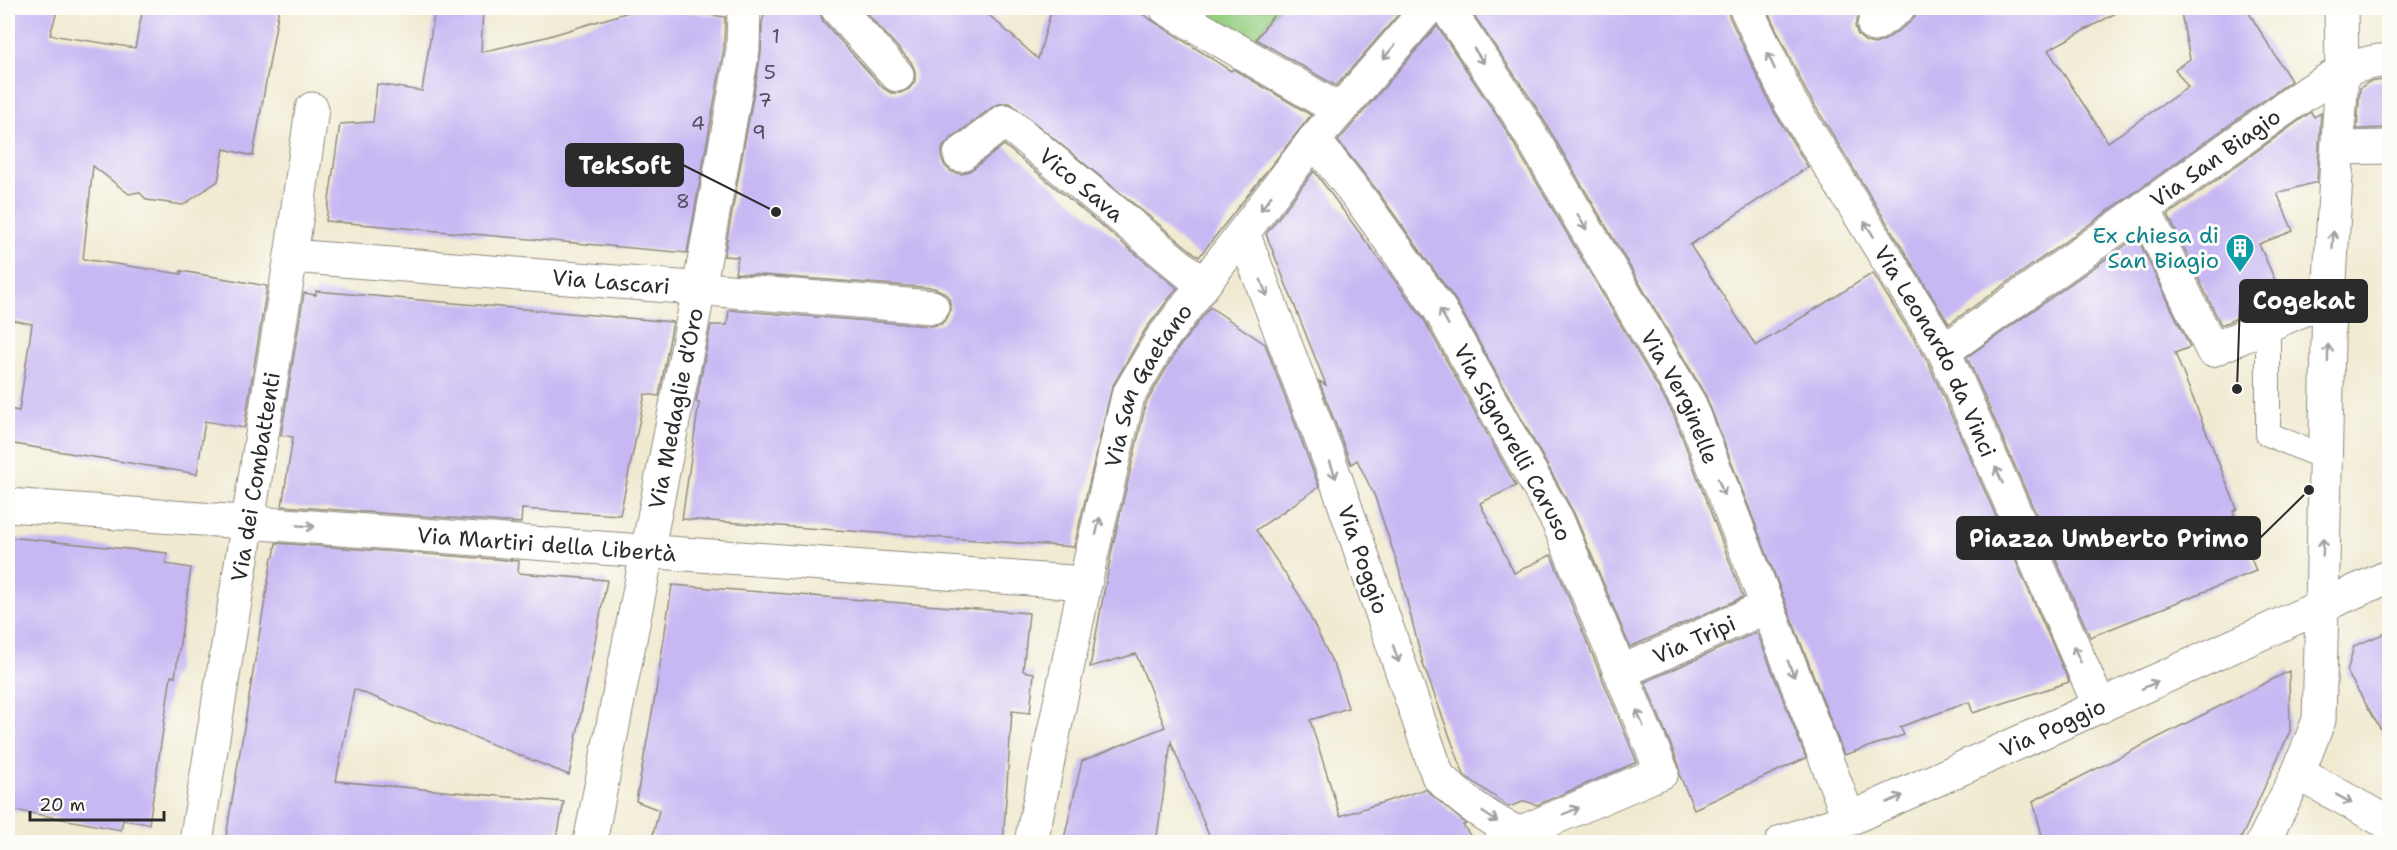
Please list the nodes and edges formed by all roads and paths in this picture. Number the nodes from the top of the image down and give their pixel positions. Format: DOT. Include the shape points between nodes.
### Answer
graph roads {
  1 [pos="744,8"];
  2 [pos="837,8"];
  3 [pos="1166,8"];
  4 [pos="1428,8"];
  5 [pos="1447,8"];
  6 [pos="1746,8"];
  7 [pos="2341,8"];
  8 [pos="2390,60"];
  9 [pos="2342,71"];
  10 [pos="897,75"];
  11 [pos="312,109"];
  12 [pos="1339,110"];
  13 [pos="1314,140"];
  14 [pos="2390,147"];
  15 [pos="2338,148"];
  16 [pos="960,155"];
  17 [pos="2144,209"];
  18 [pos="1243,233"];
  19 [pos="291,256"];
  20 [pos="1203,285"];
  21 [pos="699,289"];
  22 [pos="2329,298"];
  23 [pos="932,307"];
  24 [pos="2268,325"];
  25 [pos="1944,351"];
  26 [pos="2325,458"];
  27 [pos="8,505"];
  28 [pos="247,522"];
  29 [pos="648,551"];
  30 [pos="2390,576"];
  31 [pos="1085,583"];
  32 [pos="2322,606"];
  33 [pos="1766,607"];
  34 [pos="1621,672"];
  35 [pos="2100,707"];
  36 [pos="2298,773"];
  37 [pos="1849,819"];
  38 [pos="2390,824"];
  39 [pos="1527,838"];
  40 [pos="196,843"];
  41 [pos="590,843"];
  42 [pos="1032,843"];
  43 [pos="1782,843"];
  44 [pos="2263,843"];
  1 -- 21 [label="street, Via Medaglie d'Oro" via="744,50"];
  2 -- 10 [label="street"];
  3 -- 12 [label="street"];
  4 -- 12 [label="street, Via San Gaetano, one-way"];
  5 -- 33 [label="street, Via Verginelle, one-way" via="1517,112 1690,405"];
  25 -- 6 [label="street, Via Leonardo da Vinci, one-way" via="1790,102"];
  7 -- 9 [label="street"];
  8 -- 9 [label="street, Via San Biagio" via="2368,61"];
  9 -- 15 [label="street"];
  9 -- 17 [label="street, Via San Biagio"];
  11 -- 19 [label="street, Via dei Combattenti"];
  12 -- 13 [label="street, Via San Gaetano"];
  13 -- 18 [label="street, Via San Gaetano, one-way"];
  34 -- 13 [label="street, Via Signorelli Caruso, one-way" via="1558,522 1440,310"];
  14 -- 15 [label="street"];
  22 -- 15 [label="street, one-way"];
  16 -- 20 [label="street, Vico Sava" via="1005,121"];
  17 -- 24 [label="street" via="2212,350"];
  17 -- 25 [label="street, Via San Biagio"];
  18 -- 20 [label="street, Via San Gaetano"];
  18 -- 39 [label="street, Via Poggio, one-way" via="1330,462 1438,776 1456,795"];
  19 -- 21 [label="street, Via Lascari"];
  19 -- 28 [label="street, Via dei Combattenti"];
  31 -- 20 [label="street, Via San Gaetano, one-way" via="1128,396 1161,339"];
  21 -- 23 [label="street, Via Lascari"];
  21 -- 29 [label="street, Via Medaglie d'Oro"];
  22 -- 24 [label="street"];
  26 -- 22 [label="street, one-way"];
  24 -- 26 [label="lane" via="2268,434"];
  35 -- 25 [label="street, Via Leonardo da Vinci, one-way"];
  32 -- 26 [label="street, one-way"];
  27 -- 28 [label="street, Via Martiri della Libertà"];
  28 -- 29 [label="street, Via Martiri della Libertà, one-way"];
  28 -- 40 [label="street, Via dei Combattenti"];
  29 -- 31 [label="street, Via Martiri della Libertà"];
  29 -- 41 [label="street, Via Medaglie d'Oro"];
  30 -- 32 [label="street, Via Poggio"];
  31 -- 42 [label="street, Via San Gaetano"];
  35 -- 32 [label="street, Via Poggio, one-way"];
  32 -- 36 [label="street" via="2319,720"];
  33 -- 34 [label="street, Via Tripi"];
  33 -- 37 [label="street, Via Verginelle, one-way"];
  39 -- 34 [label="street, Via Signorelli Caruso, one-way" via="1662,772"];
  37 -- 35 [label="street, Via Poggio, one-way"];
  36 -- 38 [label="street, one-way"];
  36 -- 44 [label="street"];
  37 -- 43 [label="street, Via Poggio"];
}
